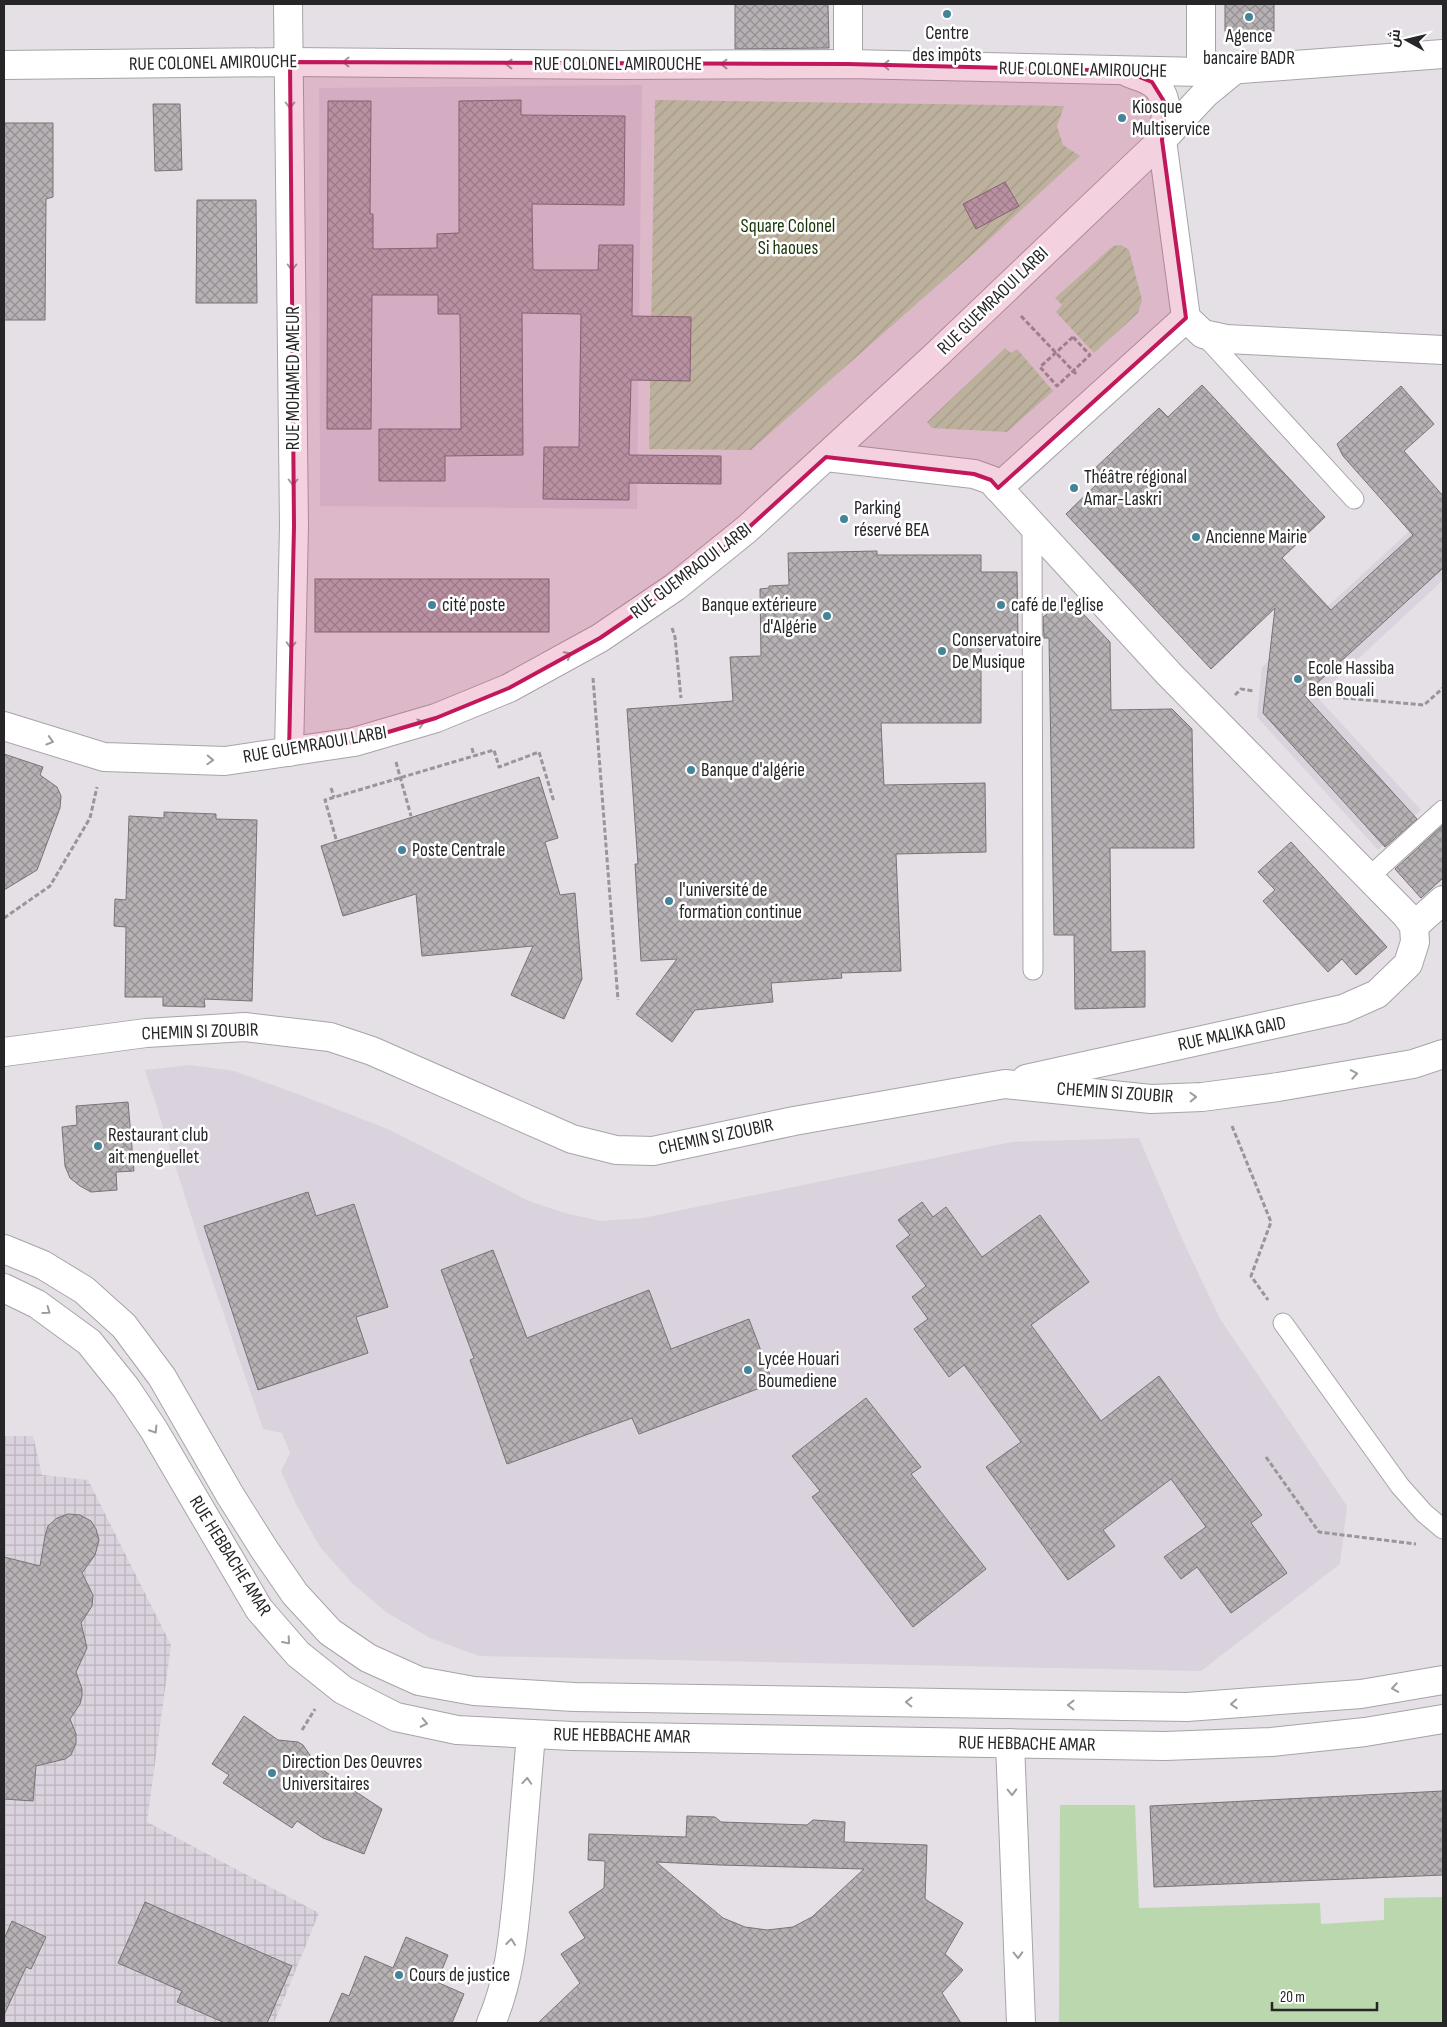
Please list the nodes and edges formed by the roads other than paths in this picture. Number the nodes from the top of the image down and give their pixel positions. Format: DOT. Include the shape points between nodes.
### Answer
graph roads {
  1 [pos="288,4"];
  2 [pos="848,4"];
  3 [pos="1201,4"];
  4 [pos="1443,54"];
  5 [pos="290,62"];
  6 [pos="848,64"];
  7 [pos="4,65"];
  8 [pos="1124,71"];
  9 [pos="1232,71"];
  10 [pos="1201,72"];
  11 [pos="1162,140"];
  12 [pos="1195,326"];
  13 [pos="1443,350"];
  14 [pos="826,457"];
  15 [pos="998,488"];
  16 [pos="1354,499"];
  17 [pos="1032,525"];
  18 [pos="4,726"];
  19 [pos="289,752"];
  20 [pos="1443,810"];
  21 [pos="1369,877"];
  22 [pos="1443,900"];
  23 [pos="1410,921"];
  24 [pos="1033,970"];
  25 [pos="4,1052"];
  26 [pos="1443,1054"];
  27 [pos="1005,1084"];
  28 [pos="4,1249"];
  29 [pos="4,1288"];
  30 [pos="1283,1323"];
  31 [pos="1443,1529"];
  32 [pos="1443,1680"];
  33 [pos="1443,1719"];
  34 [pos="531,1734"];
  35 [pos="1010,1744"];
  36 [pos="491,2023"];
  37 [pos="1021,2023"];
  1 -- 5 [label="street, RUE MOHAMED AMEUR"];
  2 -- 6 [label="street"];
  3 -- 10 [label="street"];
  4 -- 9 [label="street, RUE COLONEL AMIROUCHE"];
  6 -- 5 [label="street, RUE COLONEL AMIROUCHE, one-way"];
  5 -- 7 [label="street, RUE COLONEL AMIROUCHE"];
  5 -- 19 [label="street, RUE MOHAMED AMEUR, one-way" via="294,526"];
  8 -- 6 [label="street, RUE COLONEL AMIROUCHE, one-way"];
  8 -- 10 [label="street, RUE COLONEL AMIROUCHE"];
  8 -- 11 [label="street" via="1152,82 1160,90 1166,119"];
  9 -- 10 [label="street, RUE COLONEL AMIROUCHE"];
  9 -- 11 [label="street, RUE GUEMRAOUI LARBI" via="1205,94"];
  11 -- 12 [label="street"];
  11 -- 14 [label="street, RUE GUEMRAOUI LARBI"];
  12 -- 13 [label="street" via="1226,339"];
  12 -- 15 [label="street"];
  12 -- 16 [label="lane"];
  14 -- 15 [label="street" via="974,474 991,480"];
  19 -- 14 [label="street, RUE GUEMRAOUI LARBI, one-way" via="354,742 436,718 509,688 590,643 661,596 747,529"];
  15 -- 17 [label="street"];
  17 -- 21 [label="street" via="1169,674"];
  17 -- 24 [label="lane"];
  18 -- 19 [label="street, RUE GUEMRAOUI LARBI, one-way" via="104,757 224,761"];
  20 -- 21 [label="lane"];
  21 -- 23 [label="street"];
  22 -- 23 [label="street"];
  23 -- 27 [label="street, RUE MALIKA GAID" via="1415,942 1408,964 1377,994 1343,1009"];
  25 -- 27 [label="street, CHEMIN SI ZOUBIR" via="146,1033 245,1027 330,1037 372,1051 572,1139 616,1150 653,1151 794,1121"];
  27 -- 26 [label="street, CHEMIN SI ZOUBIR, one-way" via="1151,1099 1202,1097 1278,1088 1413,1064"];
  32 -- 28 [label="street, RUE HEBBACHE AMAR, one-way" via="1361,1694 1187,1707 574,1697 474,1691 419,1681 368,1658 330,1632 295,1594 235,1503 162,1377 124,1326 84,1290 43,1265"];
  29 -- 34 [label="street, RUE HEBBACHE AMAR, one-way" via="37,1304 89,1342 120,1380 154,1430 259,1609 298,1654 342,1690 396,1717 456,1730"];
  30 -- 31 [label="lane" via="1400,1486"];
  33 -- 35 [label="street, RUE HEBBACHE AMAR" via="1365,1732 1271,1742 1165,1746"];
  34 -- 35 [label="street, RUE HEBBACHE AMAR"];
  36 -- 34 [label="street, one-way" via="508,1967"];
  35 -- 37 [label="street, one-way"];
}
